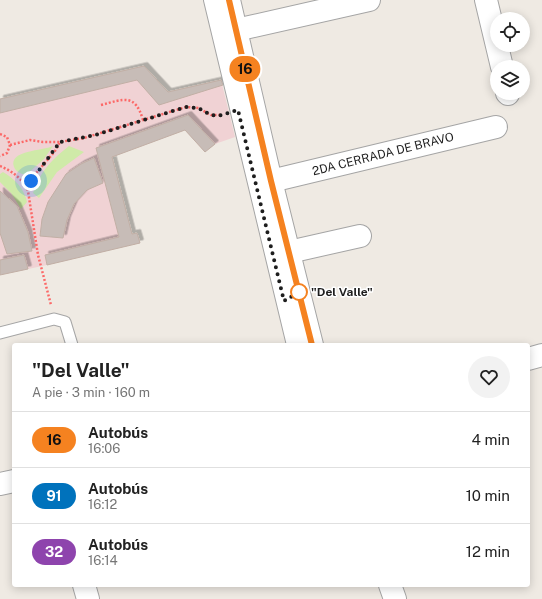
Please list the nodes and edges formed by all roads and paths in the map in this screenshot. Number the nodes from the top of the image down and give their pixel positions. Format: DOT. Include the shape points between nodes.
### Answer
graph roads {
  1 [pos="212,0"];
  2 [pos="229,0"];
  3 [pos="369,0"];
  4 [pos="486,0"];
  5 [pos="236,30"];
  6 [pos="500,60"];
  7 [pos="101,105"];
  8 [pos="238,110"];
  9 [pos="143,120"];
  10 [pos="496,127"];
  11 [pos="0,134"];
  12 [pos="60,142"];
  13 [pos="10,145"];
  14 [pos="0,156"];
  15 [pos="0,166"];
  16 [pos="271,181"];
  17 [pos="26,185"];
  18 [pos="360,236"];
  19 [pos="289,252"];
  20 [pos="54,319"];
  21 [pos="0,333"];
  22 [pos="71,343"];
  23 [pos="295,343"];
  24 [pos="312,343"];
  25 [pos="542,355"];
  26 [pos="530,358"];
  27 [pos="12,481"];
  28 [pos="0,484"];
  29 [pos="85,587"];
  30 [pos="391,587"];
  31 [pos="88,599"];
  32 [pos="395,599"];
  1 -- 8 [label="street"];
  2 -- 5 [label="street"];
  3 -- 5 [label="street"];
  4 -- 6 [label="street"];
  5 -- 16 [label="street"];
  7 -- 9 [label="path" via="124,99 133,101 140,108"];
  8 -- 9 [label="path" via="218,116 198,108 186,107"];
  8 -- 23 [label="street"];
  9 -- 12 [label="path" via="84,138"];
  10 -- 16 [label="street, 2DA CERRADA DE BRAVO"];
  11 -- 13 [label="path" via="7,137"];
  12 -- 13 [label="path" via="30,140"];
  12 -- 17 [label="path"];
  13 -- 14 [label="path" via="7,153"];
  15 -- 17 [label="path" via="10,170"];
  16 -- 19 [label="street"];
  17 -- 20 [label="path" via="31,202 38,255"];
  18 -- 19 [label="street"];
  19 -- 24 [label="street"];
  20 -- 21 [label="lane"];
  20 -- 22 [label="lane" via="65,322"];
  25 -- 26 [label="street"];
  27 -- 28 [label="street"];
  29 -- 31 [label="street"];
  30 -- 32 [label="street"];
}
